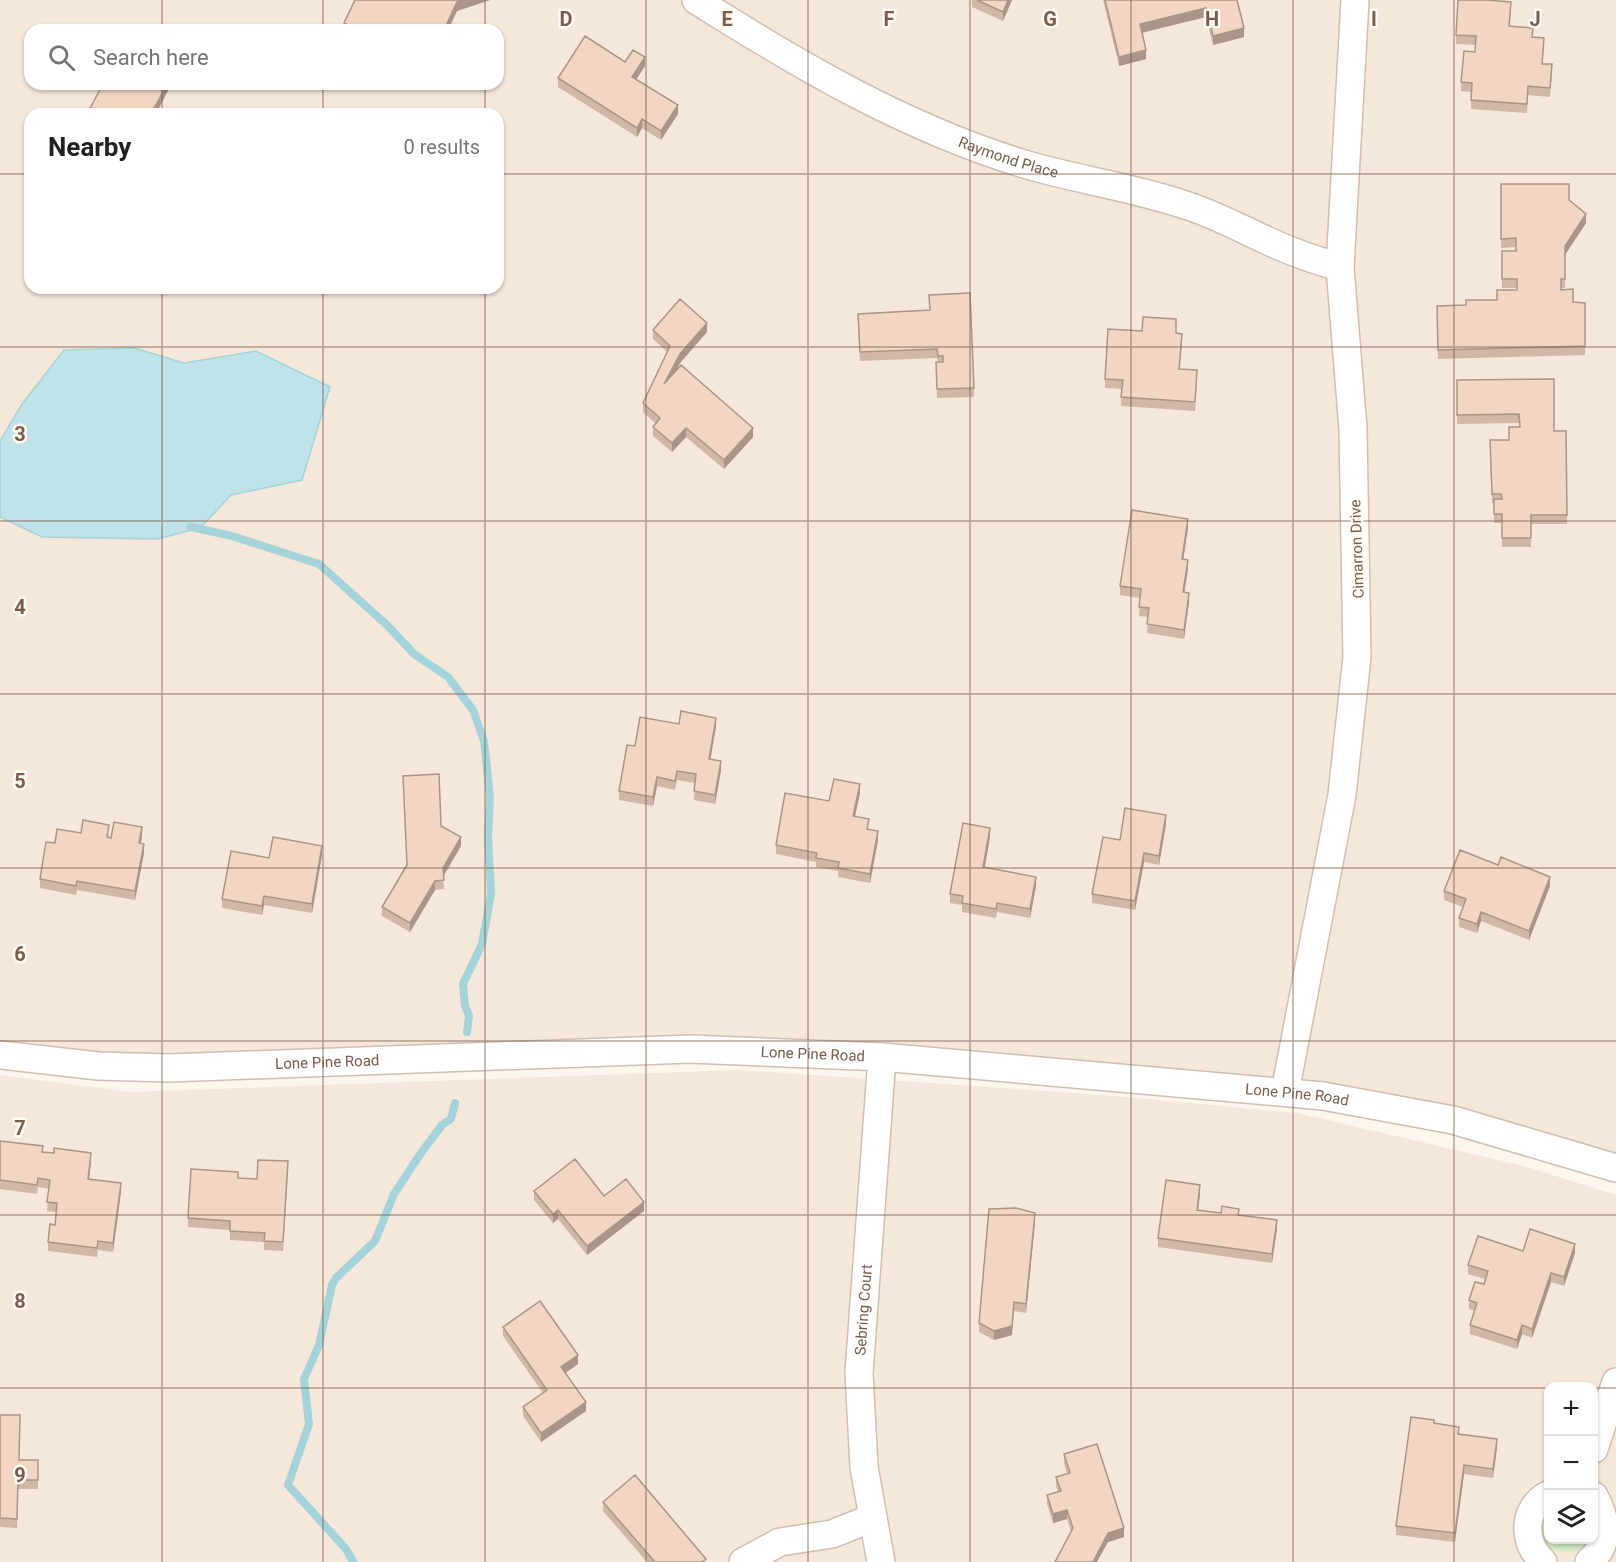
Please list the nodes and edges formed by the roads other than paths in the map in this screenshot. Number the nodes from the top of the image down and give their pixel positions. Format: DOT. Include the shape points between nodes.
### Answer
graph roads {
  1 [pos="696,0"];
  2 [pos="1356,0"];
  3 [pos="1340,267"];
  4 [pos="0,1055"];
  5 [pos="882,1057"];
  6 [pos="1285,1092"];
  7 [pos="1616,1168"];
  8 [pos="1616,1382"];
  9 [pos="1597,1436"];
  10 [pos="1544,1498"];
  11 [pos="1598,1505"];
  12 [pos="872,1518"];
  13 [pos="743,1562"];
  14 [pos="881,1562"];
  15 [pos="1543,1562"];
  16 [pos="1589,1562"];
  1 -- 3 [label="street, Raymond Place" via="817,74 901,117 961,142 1021,163 1187,205 1295,253"];
  2 -- 3 [label="street, Cimarron Drive"];
  3 -- 6 [label="street, Cimarron Drive" via="1353,429 1357,657 1342,795"];
  4 -- 5 [label="street, Lone Pine Road" via="98,1066 169,1068 690,1049"];
  5 -- 6 [label="street, Lone Pine Road"];
  5 -- 12 [label="street, Sebring Court" via="859,1373 864,1467"];
  6 -- 7 [label="street, Lone Pine Road" via="1452,1120"];
  8 -- 9 [label="street"];
  10 -- 15 [label="street" via="1528,1520 1531,1544"];
  11 -- 16 [label="street" via="1606,1532 1604,1544"];
  12 -- 13 [label="street" via="832,1534 780,1542"];
  12 -- 14 [label="street, Sebring Court"];
}
